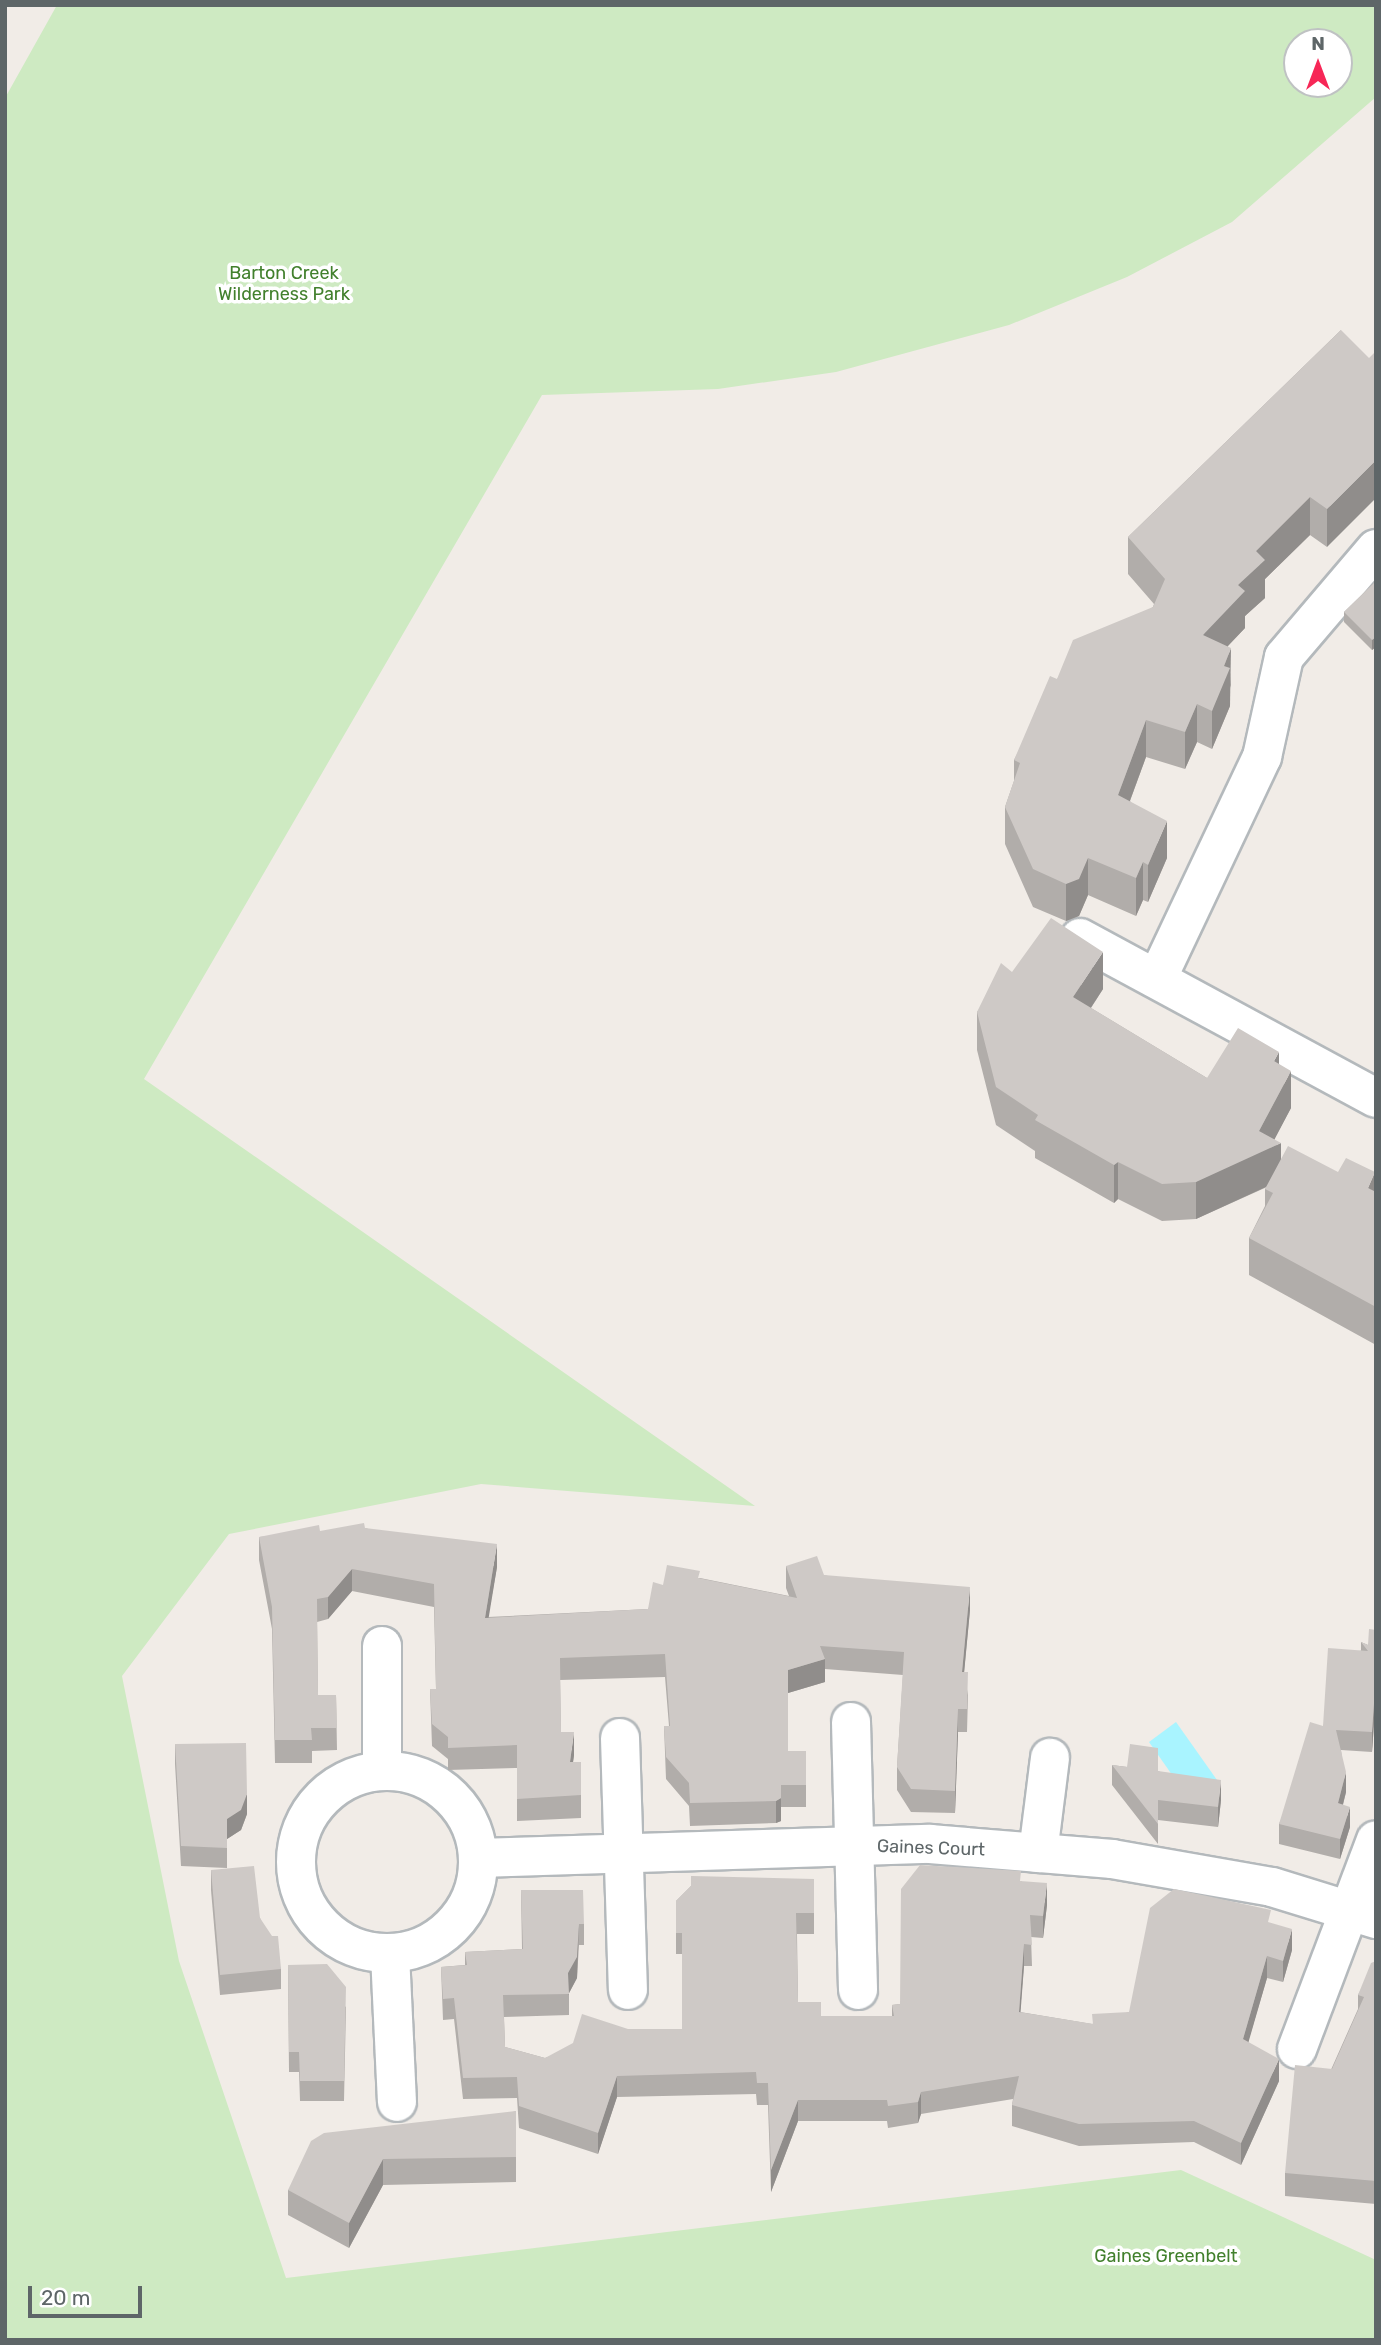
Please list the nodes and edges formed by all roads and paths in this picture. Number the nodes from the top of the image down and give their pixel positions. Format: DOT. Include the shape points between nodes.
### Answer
graph roads {
  1 [pos="1376,549"];
  2 [pos="1080,938"];
  3 [pos="1157,979"];
  4 [pos="1376,1098"];
  5 [pos="382,1646"];
  6 [pos="851,1722"];
  7 [pos="620,1738"];
  8 [pos="1051,1758"];
  9 [pos="382,1770"];
  10 [pos="1376,1840"];
  11 [pos="854,1846"];
  12 [pos="623,1852"];
  13 [pos="1038,1853"];
  14 [pos="479,1858"];
  15 [pos="1362,1915"];
  16 [pos="390,1954"];
  17 [pos="628,1990"];
  18 [pos="858,1990"];
  19 [pos="1297,2049"];
  20 [pos="397,2102"];
  1 -- 3 [label="street" via="1284,657 1262,757"];
  2 -- 3 [label="street"];
  3 -- 4 [label="street"];
  5 -- 9 [label="street"];
  6 -- 11 [label="street"];
  7 -- 12 [label="street"];
  8 -- 13 [label="street"];
  9 -- 14 [label="street" via="411,1773 437,1785 459,1804 473,1830"];
  9 -- 16 [label="street" via="351,1778 324,1795 304,1820 295,1851 297,1882 309,1912 330,1935 359,1950"];
  10 -- 15 [label="street"];
  11 -- 12 [label="street, Gaines Court"];
  11 -- 13 [label="street, Gaines Court" via="930,1844"];
  11 -- 18 [label="street"];
  12 -- 14 [label="street, Gaines Court"];
  12 -- 17 [label="street"];
  13 -- 15 [label="street, Gaines Court" via="1112,1859 1272,1887"];
  14 -- 16 [label="street" via="476,1886 464,1913 419,1948"];
  15 -- 19 [label="street"];
  16 -- 20 [label="street"];
}
